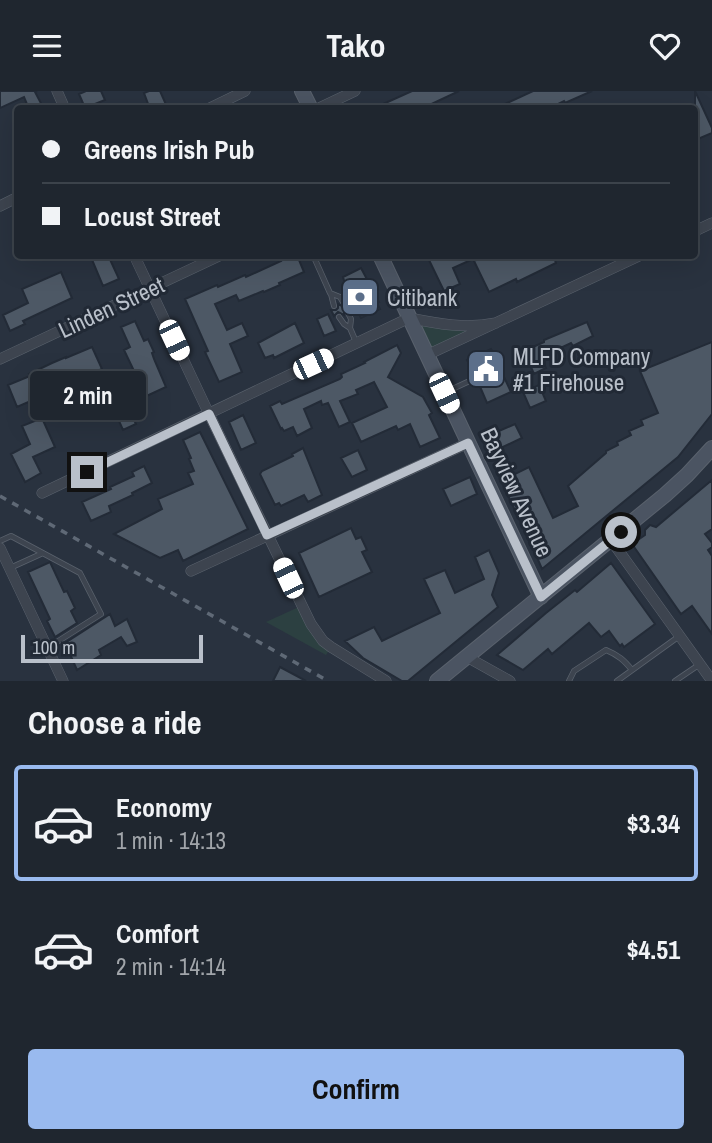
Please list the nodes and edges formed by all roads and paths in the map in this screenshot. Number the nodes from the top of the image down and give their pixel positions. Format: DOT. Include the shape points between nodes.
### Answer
graph roads {
  1 [pos="245,91"];
  2 [pos="355,91"];
  3 [pos="216,105"];
  4 [pos="325,105"];
  5 [pos="136,259"];
  6 [pos="213,259"];
  7 [pos="315,259"];
  8 [pos="382,259"];
  9 [pos="632,259"];
  10 [pos="150,289"];
  11 [pos="330,293"];
  12 [pos="343,302"];
  13 [pos="334,306"];
  14 [pos="348,313"];
  15 [pos="339,317"];
  16 [pos="409,318"];
  17 [pos="496,323"];
  18 [pos="350,328"];
  19 [pos="357,343"];
  20 [pos="427,355"];
  21 [pos="0,359"];
  22 [pos="476,378"];
  23 [pos="444,393"];
  24 [pos="209,414"];
  25 [pos="468,443"];
  26 [pos="712,447"];
  27 [pos="42,493"];
  28 [pos="267,535"];
  29 [pos="611,540"];
  30 [pos="0,541"];
  31 [pos="0,548"];
  32 [pos="43,553"];
  33 [pos="10,568"];
  34 [pos="191,571"];
  35 [pos="541,597"];
  36 [pos="680,636"];
  37 [pos="47,648"];
  38 [pos="467,657"];
  39 [pos="700,664"];
  40 [pos="632,670"];
  41 [pos="63,681"];
  42 [pos="386,681"];
  43 [pos="437,681"];
  44 [pos="510,681"];
  45 [pos="569,681"];
  46 [pos="617,681"];
  47 [pos="676,681"];
  48 [pos="712,681"];
  1 -- 3 [label="street"];
  2 -- 4 [label="street"];
  5 -- 10 [label="street"];
  6 -- 10 [label="street, Linden Street"];
  7 -- 11 [label="lane"];
  8 -- 16 [label="street, Bayview Avenue"];
  9 -- 17 [label="street"];
  10 -- 21 [label="street, Linden Street"];
  10 -- 24 [label="street"];
  11 -- 12 [label="lane"];
  11 -- 13 [label="lane"];
  14 -- 18 [label="lane"];
  15 -- 18 [label="lane"];
  16 -- 17 [label="street" via="457,326"];
  16 -- 19 [label="street"];
  16 -- 20 [label="street, Bayview Avenue"];
  17 -- 20 [label="street"];
  18 -- 19 [label="lane"];
  19 -- 24 [label="street"];
  20 -- 23 [label="street, Bayview Avenue"];
  22 -- 23 [label="lane"];
  23 -- 25 [label="street, Bayview Avenue"];
  24 -- 27 [label="street"];
  24 -- 28 [label="street"];
  25 -- 28 [label="street"];
  25 -- 35 [label="street, Bayview Avenue"];
  26 -- 29 [label="street" via="687,475"];
  28 -- 34 [label="street"];
  28 -- 42 [label="street" via="317,634"];
  29 -- 35 [label="street"];
  29 -- 36 [label="street"];
  30 -- 32 [label="lane" via="10,536"];
  31 -- 33 [label="street"];
  32 -- 33 [label="lane"];
  32 -- 37 [label="lane" via="80,573 101,614"];
  33 -- 37 [label="street"];
  35 -- 38 [label="street"];
  36 -- 39 [label="street"];
  36 -- 40 [label="lane"];
  37 -- 41 [label="street"];
  38 -- 43 [label="street"];
  38 -- 44 [label="street"];
  39 -- 47 [label="lane"];
  39 -- 48 [label="street"];
  40 -- 45 [label="lane" via="606,650 573,671"];
  40 -- 46 [label="lane"];
}
